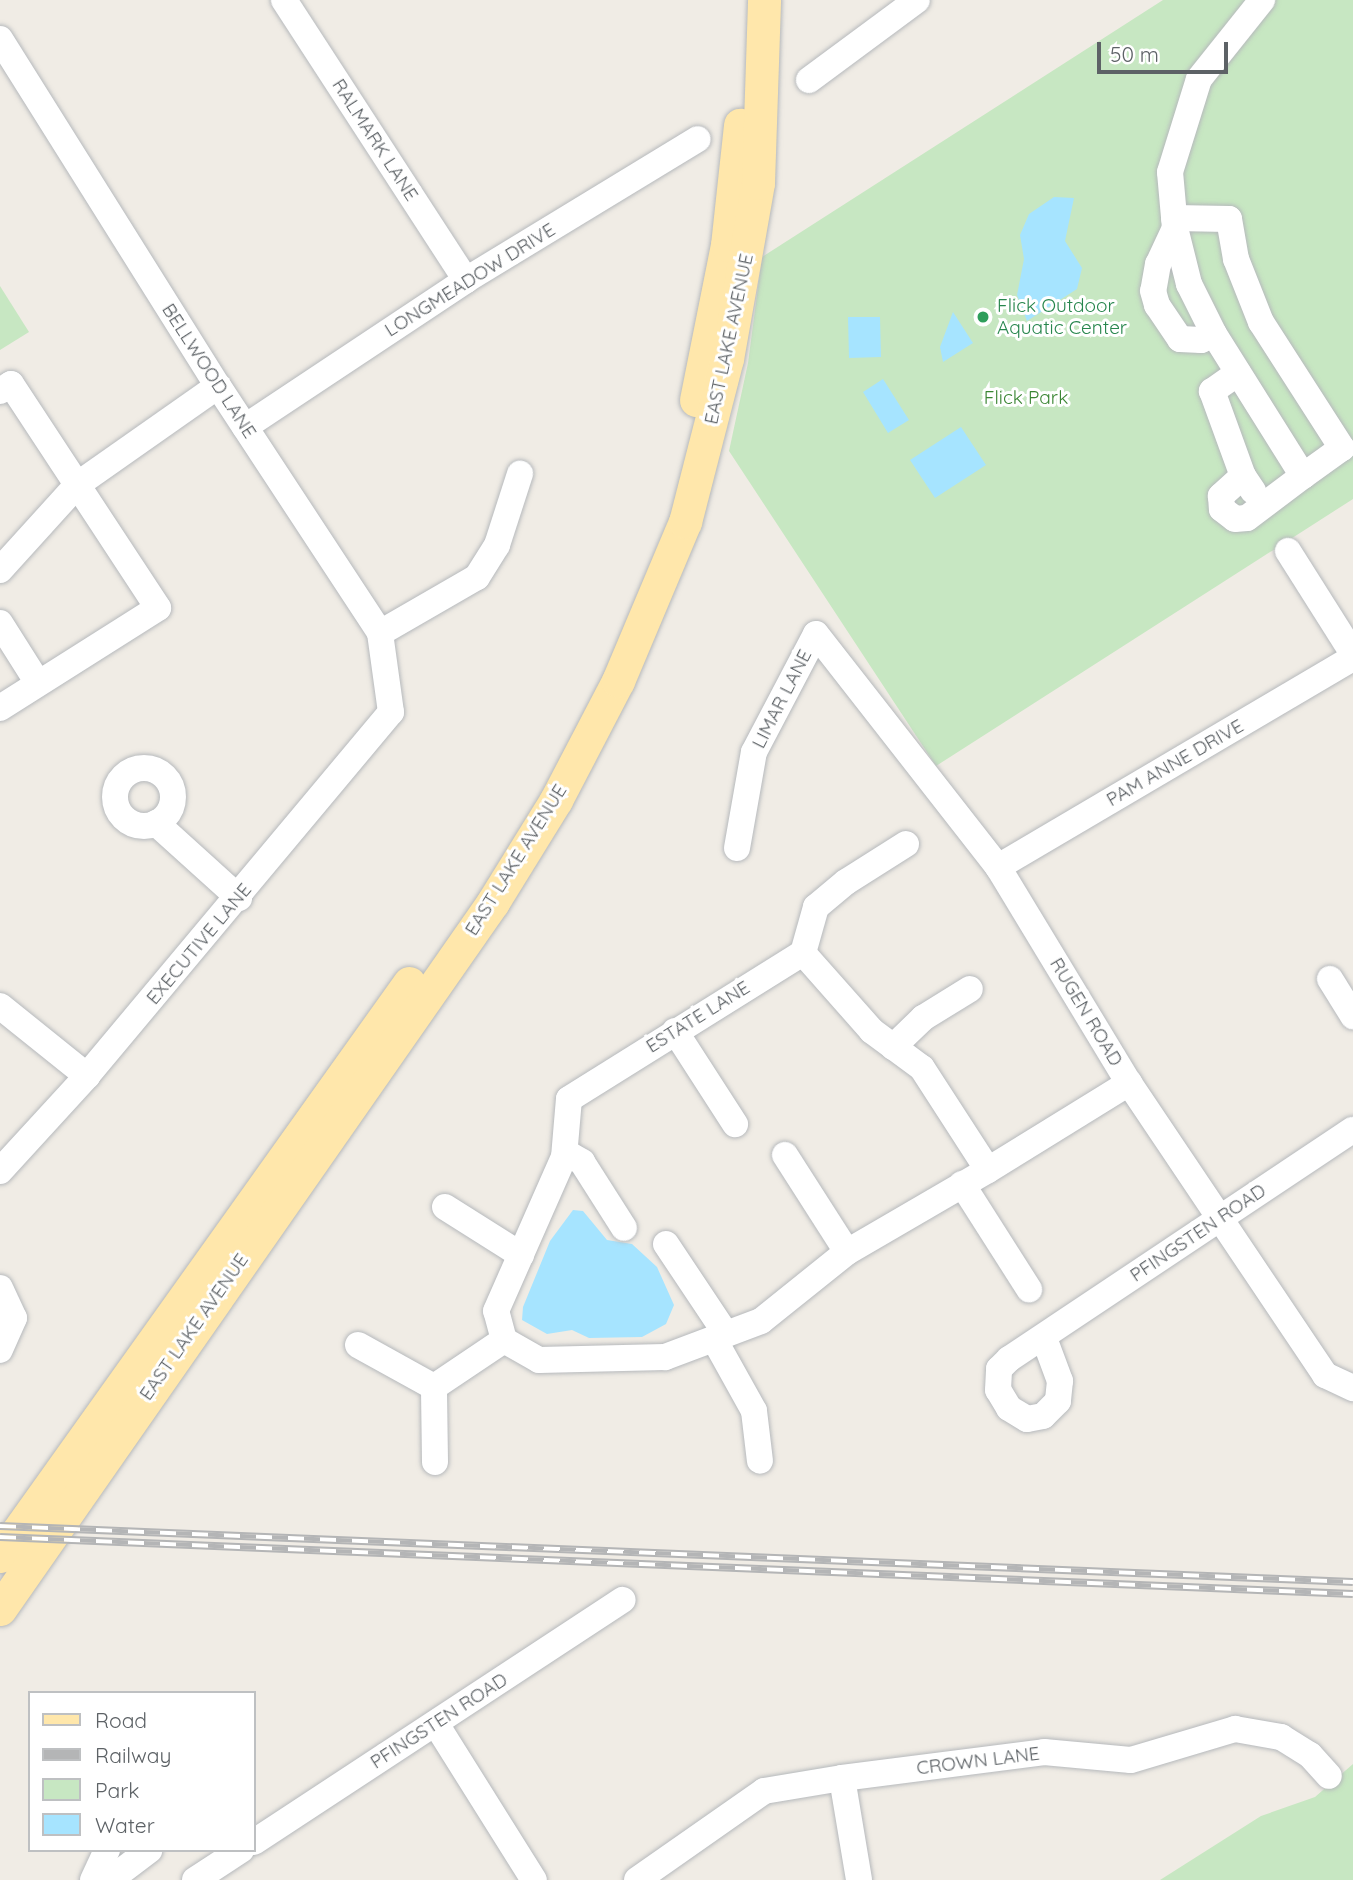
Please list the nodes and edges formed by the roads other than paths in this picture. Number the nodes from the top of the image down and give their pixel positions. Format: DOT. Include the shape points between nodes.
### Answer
graph roads {
  1 [pos="284,0"];
  2 [pos="743,0"];
  3 [pos="764,0"];
  4 [pos="917,0"];
  5 [pos="1262,0"];
  6 [pos="0,39"];
  7 [pos="809,80"];
  8 [pos="698,139"];
  9 [pos="1174,223"];
  10 [pos="466,281"];
  11 [pos="1214,334"];
  12 [pos="1238,373"];
  13 [pos="218,386"];
  14 [pos="0,391"];
  15 [pos="245,427"];
  16 [pos="520,474"];
  17 [pos="1243,476"];
  18 [pos="1303,476"];
  19 [pos="77,485"];
  20 [pos="1262,504"];
  21 [pos="1288,551"];
  22 [pos="0,570"];
  23 [pos="380,633"];
  24 [pos="816,634"];
  25 [pos="4,636"];
  26 [pos="1353,656"];
  27 [pos="38,683"];
  28 [pos="0,708"];
  29 [pos="391,712"];
  30 [pos="156,823"];
  31 [pos="906,844"];
  32 [pos="737,848"];
  33 [pos="998,867"];
  34 [pos="239,898"];
  35 [pos="803,953"];
  36 [pos="1330,979"];
  37 [pos="970,989"];
  38 [pos="0,1006"];
  39 [pos="1353,1016"];
  40 [pos="675,1031"];
  41 [pos="893,1046"];
  42 [pos="87,1076"];
  43 [pos="1129,1083"];
  44 [pos="735,1124"];
  45 [pos="1353,1130"];
  46 [pos="565,1152"];
  47 [pos="785,1154"];
  48 [pos="988,1170"];
  49 [pos="0,1171"];
  50 [pos="962,1184"];
  51 [pos="445,1207"];
  52 [pos="1222,1217"];
  53 [pos="624,1228"];
  54 [pos="666,1244"];
  55 [pos="846,1252"];
  56 [pos="521,1255"];
  57 [pos="0,1288"];
  58 [pos="1029,1289"];
  59 [pos="720,1336"];
  60 [pos="1044,1338"];
  61 [pos="504,1340"];
  62 [pos="358,1345"];
  63 [pos="0,1349"];
  64 [pos="434,1387"];
  65 [pos="1353,1388"];
  66 [pos="760,1461"];
  67 [pos="435,1462"];
  68 [pos="0,1556"];
  69 [pos="624,1600"];
  70 [pos="0,1609"];
  71 [pos="436,1724"];
  72 [pos="1328,1776"];
  73 [pos="842,1778"];
  74 [pos="256,1841"];
  75 [pos="106,1852"];
  76 [pos="146,1852"];
  77 [pos="238,1852"];
  78 [pos="94,1880"];
  79 [pos="195,1880"];
  80 [pos="534,1880"];
  81 [pos="637,1880"];
  82 [pos="859,1880"];
  1 -- 10 [label="street, RALMARK LANE"];
  2 -- 68 [label="main road, EAST LAKE AVENUE" via="742,102 727,245 699,386 676,487 630,610 592,692 484,879"];
  3 -- 70 [label="main road, EAST LAKE AVENUE" via="758,183 730,348 685,522 618,681 556,800 500,892"];
  4 -- 7 [label="street"];
  5 -- 9 [label="street" via="1224,42 1190,100 1170,172"];
  6 -- 13 [label="street, BELLWOOD LANE"];
  8 -- 10 [label="street, LONGMEADOW DRIVE"];
  9 -- 11 [label="street" via="1189,284"];
  9 -- 11 [label="street" via="1158,264 1153,291 1157,305 1180,339 1201,340"];
  9 -- 18 [label="street" via="1229,219 1236,259 1261,322 1342,448"];
  10 -- 15 [label="street, LONGMEADOW DRIVE"];
  11 -- 12 [label="street"];
  12 -- 17 [label="street" via="1212,391"];
  12 -- 18 [label="street"];
  13 -- 15 [label="street, BELLWOOD LANE"];
  13 -- 19 [label="street"];
  14 -- 19 [label="street" via="11,384"];
  15 -- 23 [label="street, BELLWOOD LANE"];
  16 -- 23 [label="street" via="497,545 477,577"];
  17 -- 20 [label="street"];
  17 -- 20 [label="street" via="1224,491 1224,511 1241,519"];
  18 -- 20 [label="street"];
  19 -- 22 [label="street"];
  19 -- 27 [label="street" via="158,608"];
  21 -- 26 [label="street"];
  23 -- 29 [label="street, BELLWOOD LANE"];
  24 -- 32 [label="street, LIMAR LANE" via="754,752"];
  24 -- 33 [label="street, RUGEN ROAD"];
  25 -- 27 [label="street"];
  26 -- 33 [label="street, PAM ANNE DRIVE"];
  27 -- 28 [label="street"];
  29 -- 34 [label="street, EXECUTIVE LANE"];
  30 -- 34 [label="street"];
  31 -- 35 [label="street" via="816,907"];
  33 -- 43 [label="street, RUGEN ROAD"];
  34 -- 42 [label="street, EXECUTIVE LANE"];
  35 -- 40 [label="street, ESTATE LANE"];
  35 -- 41 [label="street" via="872,1031"];
  36 -- 39 [label="street"];
  37 -- 41 [label="street" via="923,1018"];
  38 -- 42 [label="street"];
  40 -- 44 [label="street"];
  40 -- 46 [label="street, ESTATE LANE" via="569,1099"];
  41 -- 48 [label="street" via="922,1068"];
  42 -- 49 [label="street, EXECUTIVE LANE"];
  43 -- 48 [label="street"];
  43 -- 52 [label="street, RUGEN ROAD"];
  45 -- 52 [label="street, PFINGSTEN ROAD"];
  46 -- 53 [label="street" via="583,1162"];
  46 -- 56 [label="street, ESTATE LANE"];
  47 -- 55 [label="street"];
  48 -- 50 [label="street"];
  50 -- 55 [label="street"];
  50 -- 58 [label="street"];
  51 -- 56 [label="street"];
  52 -- 60 [label="street, PFINGSTEN ROAD"];
  52 -- 65 [label="street, RUGEN ROAD" via="1325,1375"];
  54 -- 59 [label="street"];
  55 -- 59 [label="street" via="761,1321"];
  56 -- 61 [label="street, ESTATE LANE" via="496,1311"];
  57 -- 63 [label="street" via="14,1318"];
  59 -- 61 [label="street" via="665,1357 539,1360"];
  59 -- 66 [label="street" via="754,1411"];
  61 -- 64 [label="street"];
  62 -- 64 [label="street"];
  64 -- 67 [label="street"];
  69 -- 71 [label="street, PFINGSTEN ROAD"];
  71 -- 74 [label="street, PFINGSTEN ROAD"];
  71 -- 80 [label="street"];
  72 -- 73 [label="street, CROWN LANE" via="1310,1755 1281,1737 1235,1729 1131,1759 1044,1752"];
  73 -- 81 [label="street, CROWN LANE" via="764,1791"];
  73 -- 82 [label="street"];
  75 -- 78 [label="street"];
  76 -- 78 [label="street" via="119,1873"];
  77 -- 79 [label="street"];
}
